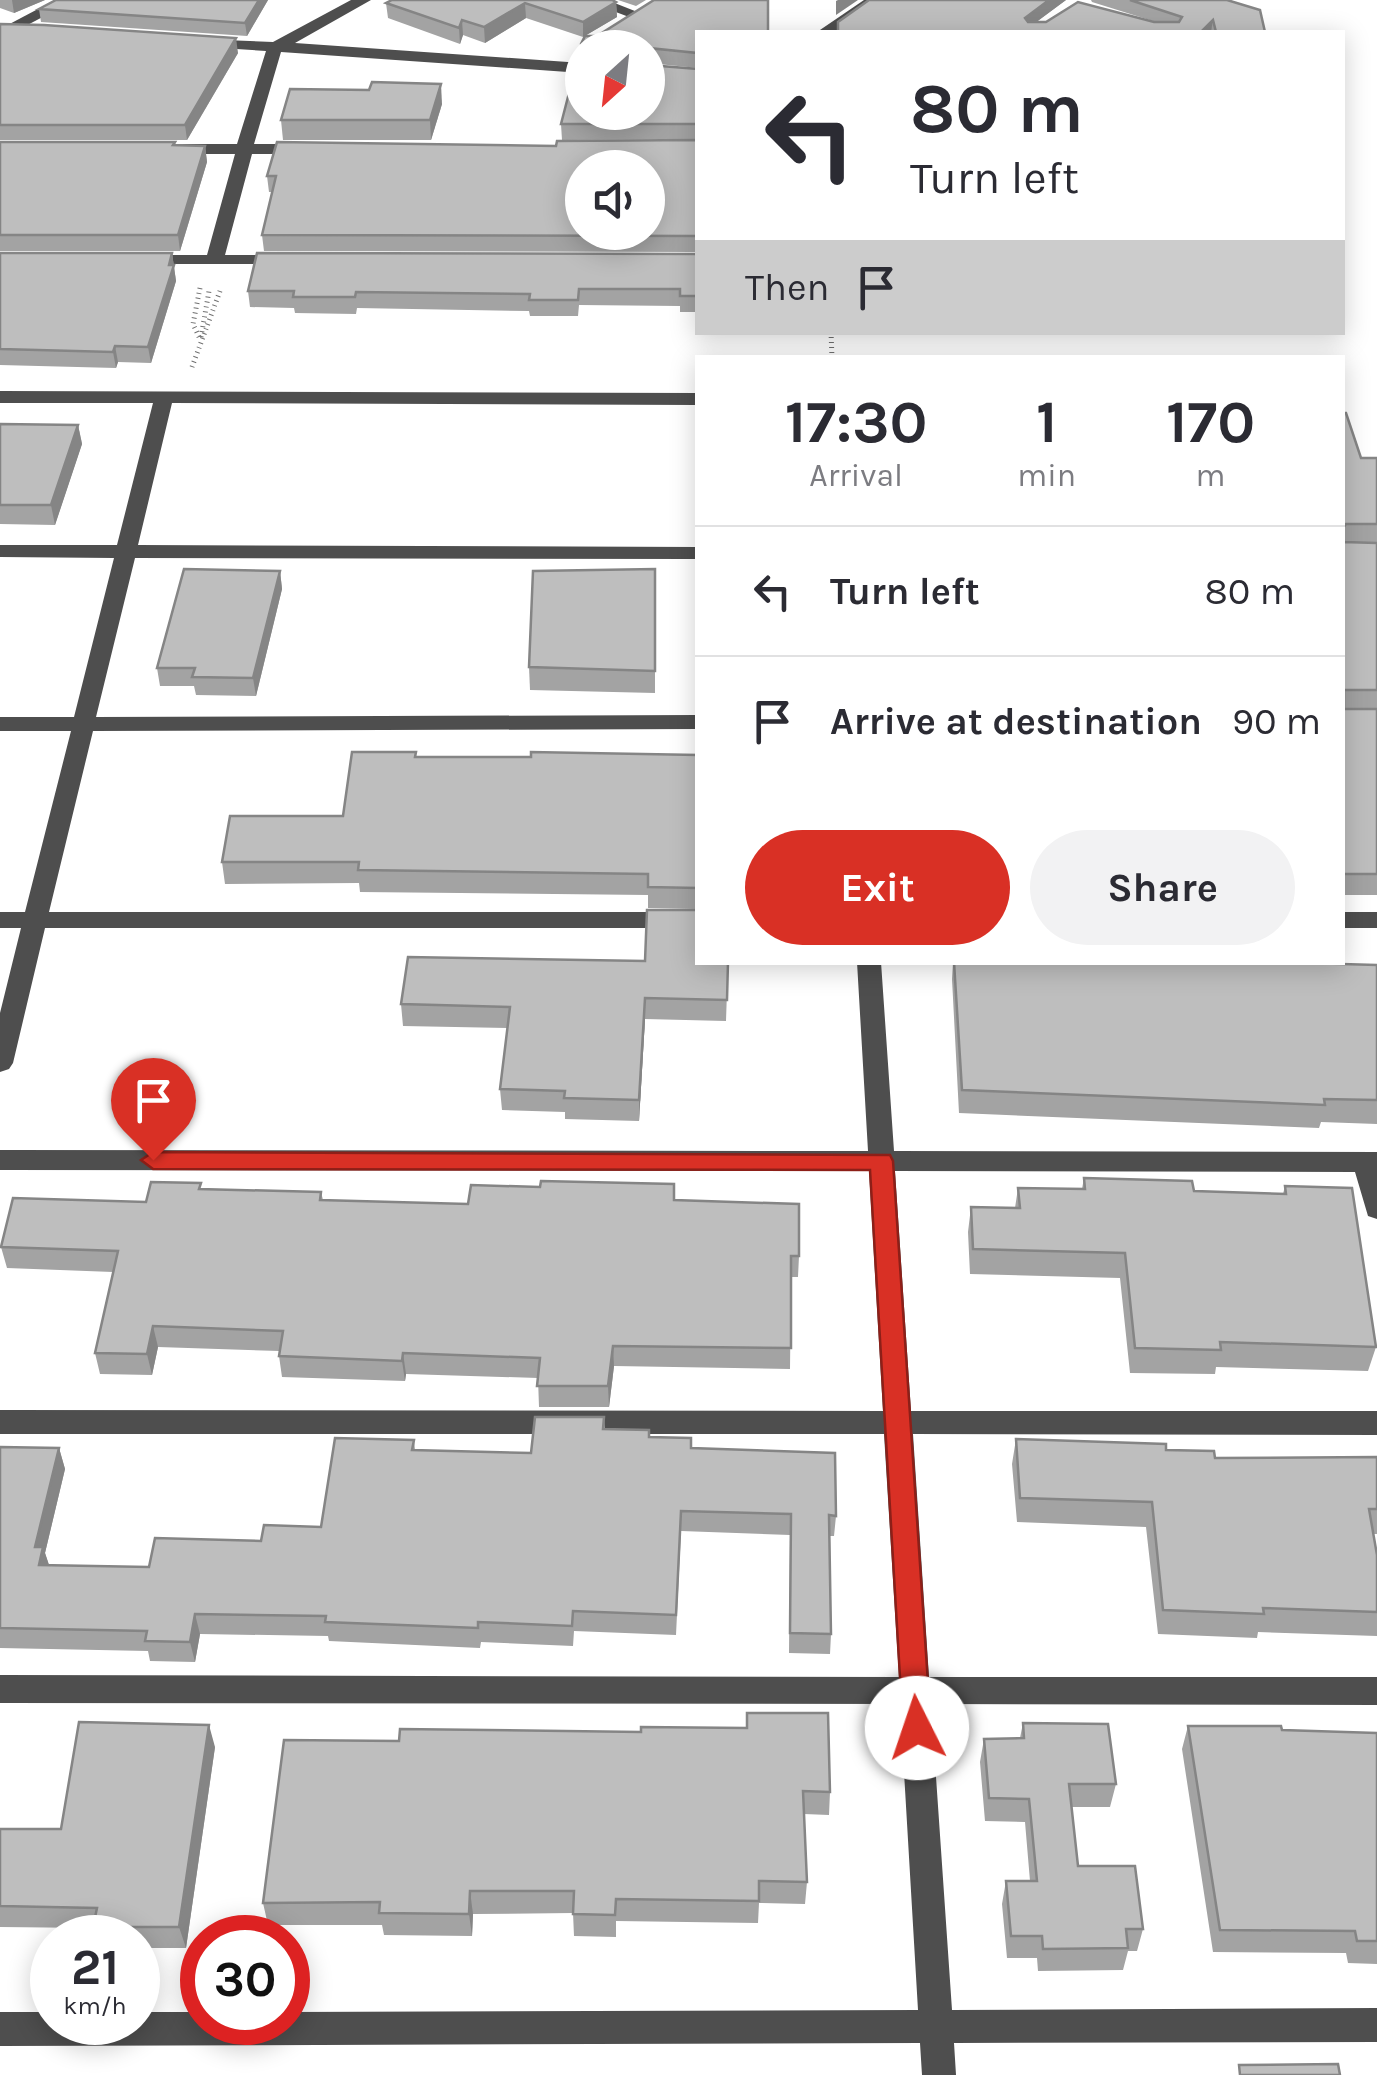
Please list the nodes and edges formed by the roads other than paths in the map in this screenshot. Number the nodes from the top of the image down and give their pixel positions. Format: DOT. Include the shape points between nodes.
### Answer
graph roads {
  1 [pos="67,0"];
  2 [pos="363,0"];
  3 [pos="592,0"];
  4 [pos="875,0"];
  5 [pos="637,15"];
  6 [pos="5,28"];
  7 [pos="828,30"];
  8 [pos="48,31"];
  9 [pos="181,40"];
  10 [pos="276,47"];
  11 [pos="565,58"];
  12 [pos="552,66"];
  13 [pos="565,67"];
  14 [pos="150,149"];
  15 [pos="244,149"];
  16 [pos="324,149"];
  17 [pos="112,260"];
  18 [pos="216,260"];
  19 [pos="305,260"];
  20 [pos="0,397"];
  21 [pos="164,398"];
  22 [pos="695,398"];
  23 [pos="0,551"];
  24 [pos="126,552"];
  25 [pos="695,553"];
  26 [pos="695,722"];
  27 [pos="0,724"];
  28 [pos="83,724"];
  29 [pos="0,920"];
  30 [pos="35,920"];
  31 [pos="695,920"];
  32 [pos="1345,920"];
  33 [pos="1377,920"];
  34 [pos="869,965"];
  35 [pos="0,1063"];
  36 [pos="0,1160"];
  37 [pos="881,1161"];
  38 [pos="1371,1162"];
  39 [pos="1377,1209"];
  40 [pos="0,1422"];
  41 [pos="898,1422"];
  42 [pos="1377,1423"];
  43 [pos="0,1690"];
  44 [pos="914,1690"];
  45 [pos="1377,1691"];
  46 [pos="1377,2026"];
  47 [pos="936,2027"];
  48 [pos="0,2028"];
  49 [pos="939,2075"];
  1 -- 6 [label="street"];
  2 -- 10 [label="street"];
  3 -- 5 [label="street"];
  4 -- 7 [label="street"];
  6 -- 8 [label="street"];
  9 -- 10 [label="street"];
  10 -- 12 [label="street"];
  10 -- 15 [label="street"];
  11 -- 12 [label="street"];
  12 -- 13 [label="street"];
  14 -- 15 [label="street"];
  15 -- 16 [label="street"];
  15 -- 18 [label="street"];
  17 -- 18 [label="street"];
  18 -- 19 [label="street"];
  20 -- 21 [label="street"];
  21 -- 22 [label="street"];
  21 -- 24 [label="street"];
  23 -- 24 [label="street"];
  24 -- 25 [label="street"];
  24 -- 28 [label="street"];
  26 -- 28 [label="street"];
  27 -- 28 [label="street"];
  28 -- 30 [label="street"];
  29 -- 30 [label="street"];
  30 -- 31 [label="street"];
  30 -- 35 [label="street"];
  32 -- 33 [label="street"];
  34 -- 37 [label="street"];
  36 -- 37 [label="street"];
  37 -- 38 [label="street"];
  37 -- 41 [label="street"];
  38 -- 39 [label="street"];
  40 -- 41 [label="street"];
  41 -- 42 [label="street"];
  41 -- 44 [label="street"];
  43 -- 44 [label="street"];
  44 -- 45 [label="street"];
  44 -- 47 [label="street"];
  46 -- 47 [label="street"];
  47 -- 48 [label="street"];
  47 -- 49 [label="street"];
}
